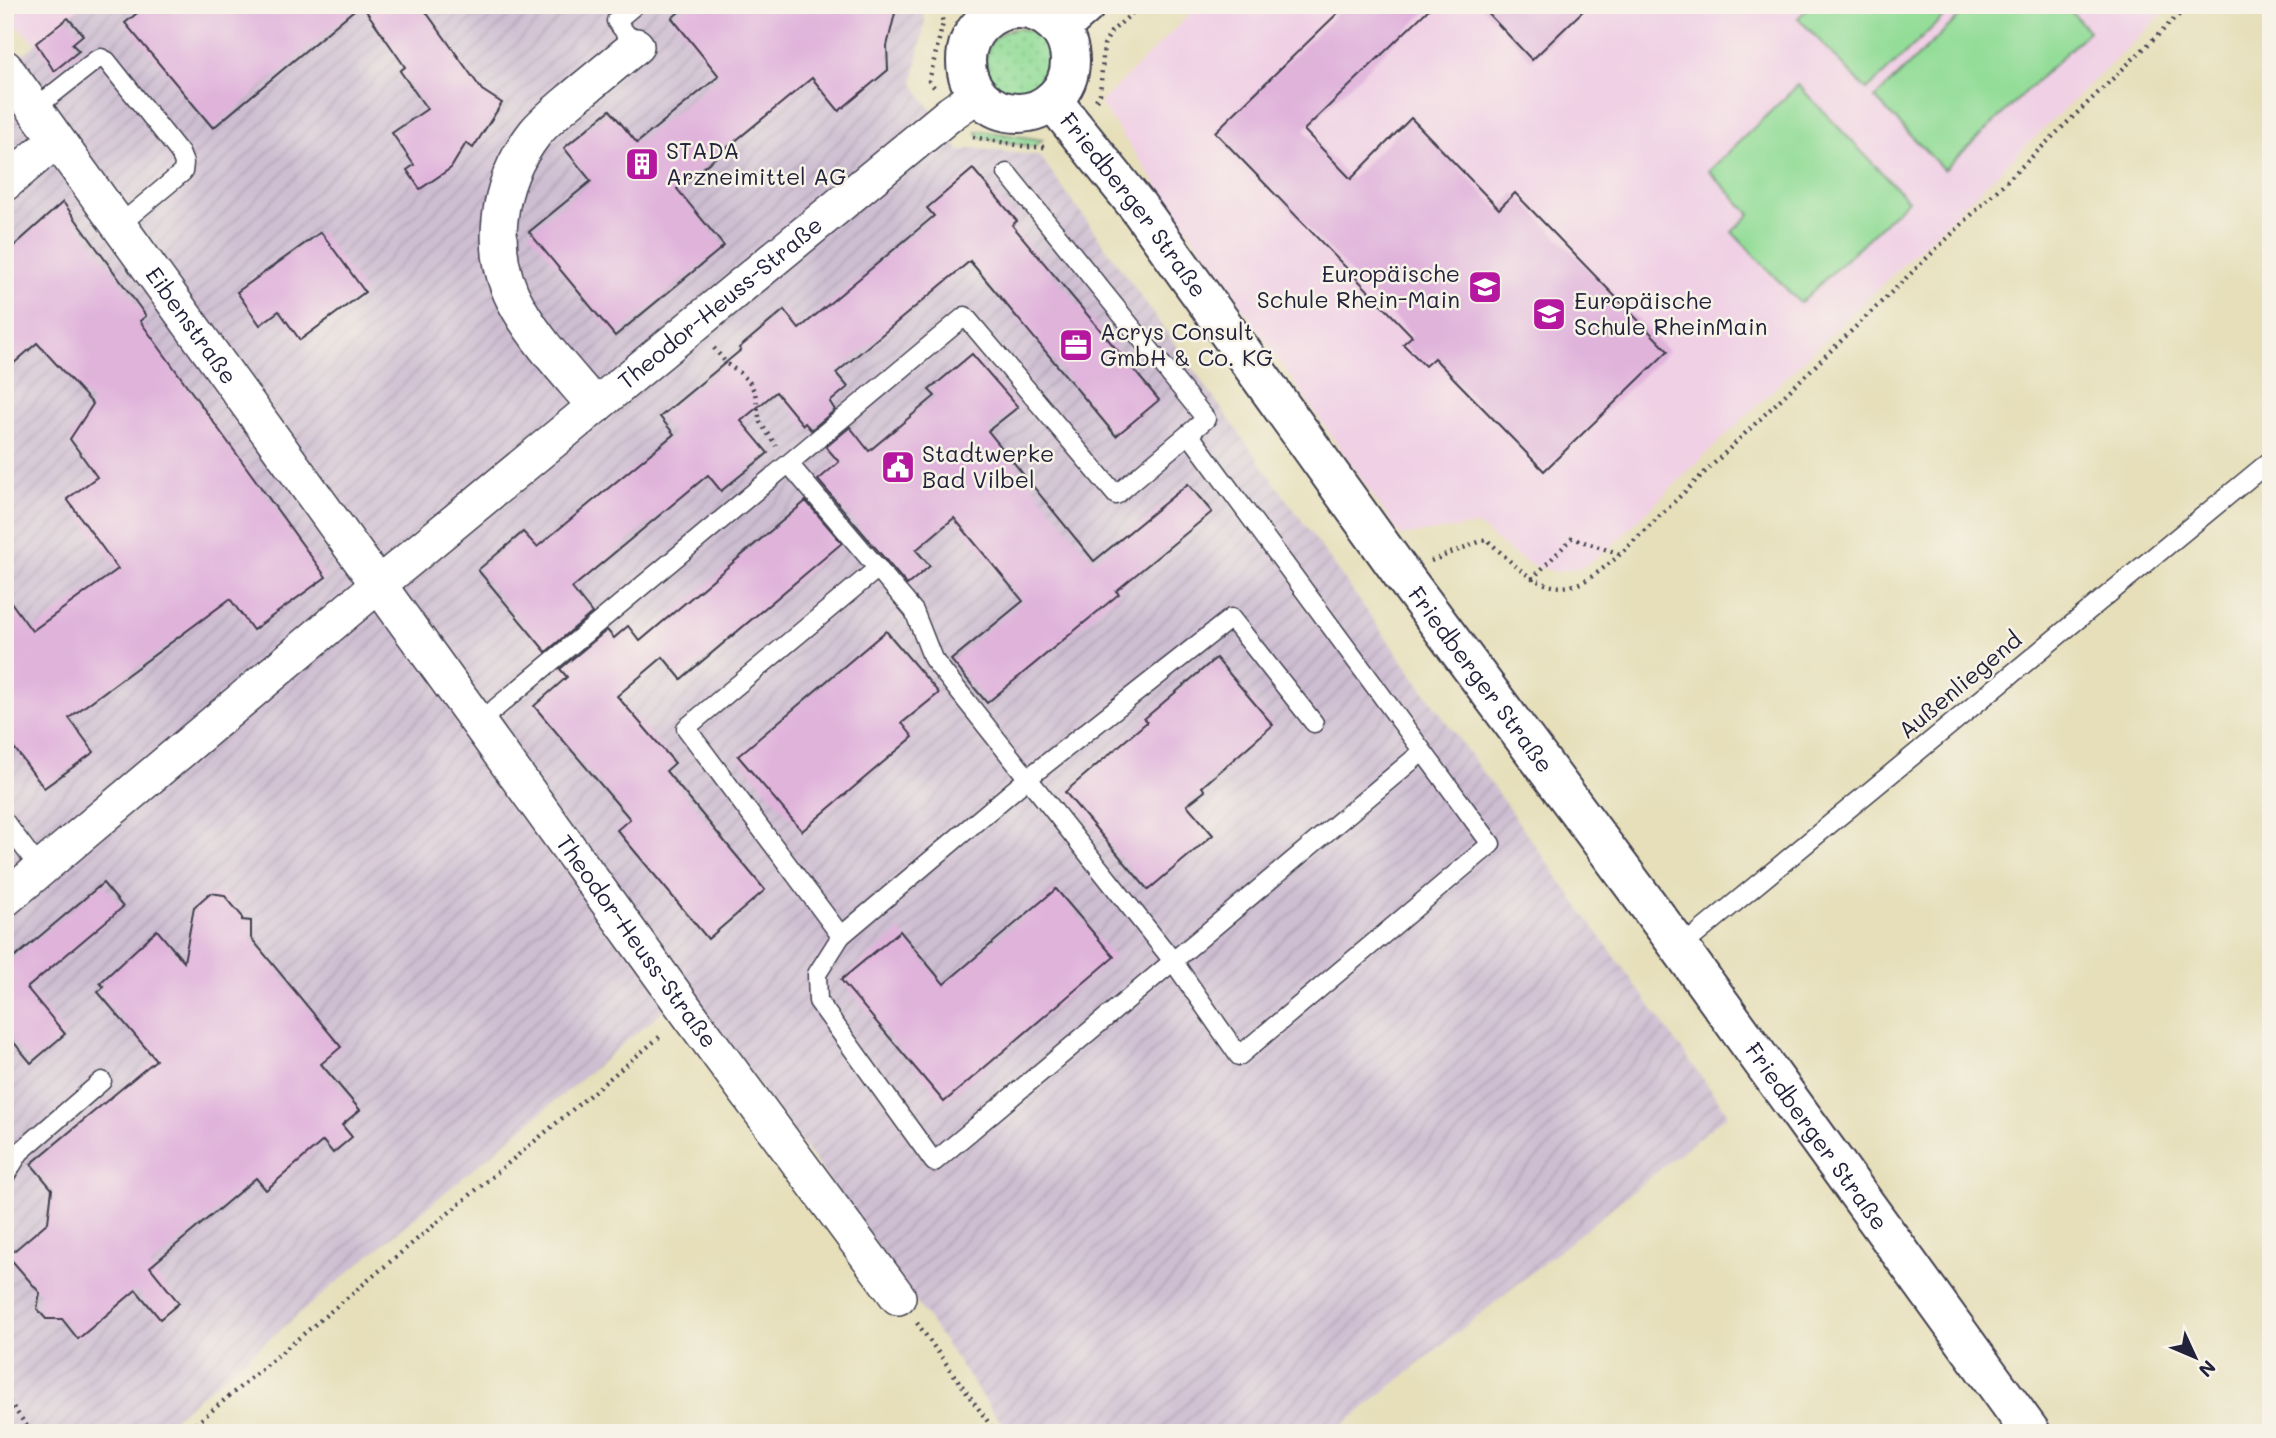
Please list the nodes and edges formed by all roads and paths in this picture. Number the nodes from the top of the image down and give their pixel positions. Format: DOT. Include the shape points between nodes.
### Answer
graph roads {
  1 [pos="635,5"];
  2 [pos="1141,5"];
  3 [pos="2189,5"];
  4 [pos="983,12"];
  5 [pos="1073,17"];
  6 [pos="636,46"];
  7 [pos="5,68"];
  8 [pos="977,94"];
  9 [pos="34,109"];
  10 [pos="1062,113"];
  11 [pos="55,140"];
  12 [pos="1007,173"];
  13 [pos="5,183"];
  14 [pos="118,226"];
  15 [pos="695,325"];
  16 [pos="595,406"];
  17 [pos="1189,434"];
  18 [pos="2271,460"];
  19 [pos="789,464"];
  20 [pos="1620,554"];
  21 [pos="878,568"];
  22 [pos="1401,573"];
  23 [pos="1532,579"];
  24 [pos="378,585"];
  25 [pos="478,723"];
  26 [pos="1314,723"];
  27 [pos="1422,752"];
  28 [pos="1028,778"];
  29 [pos="5,822"];
  30 [pos="41,870"];
  31 [pos="5,900"];
  32 [pos="841,936"];
  33 [pos="1679,948"];
  34 [pos="1173,961"];
  35 [pos="688,1013"];
  36 [pos="102,1081"];
  37 [pos="5,1176"];
  38 [pos="898,1297"];
  39 [pos="5,1396"];
  40 [pos="32,1433"];
  41 [pos="185,1433"];
  42 [pos="996,1433"];
  43 [pos="2031,1433"];
  1 -- 6 [label="lane" via="616,21"];
  2 -- 10 [label="path" via="1111,32 1104,45 1101,94"];
  3 -- 20 [label="path"];
  4 -- 5 [label="street" via="1023,9 1048,18"];
  4 -- 8 [label="street" via="965,61 968,80"];
  5 -- 10 [label="street" via="1070,67 1060,91"];
  6 -- 16 [label="street" via="536,132 512,170 502,199 500,254 518,309"];
  7 -- 9 [label="street, Eibenstraße"];
  8 -- 10 [label="street" via="987,104 1012,113 1042,107"];
  8 -- 15 [label="street, Theodor-Heuss-Straße"];
  9 -- 11 [label="street, Eibenstraße"];
  9 -- 14 [label="lane" via="102,58 180,153 183,172"];
  10 -- 22 [label="street, Friedberger Straße" via="1139,208"];
  11 -- 13 [label="street"];
  11 -- 14 [label="street, Eibenstraße"];
  12 -- 17 [label="lane" via="1206,419"];
  14 -- 24 [label="street, Eibenstraße"];
  15 -- 16 [label="street, Theodor-Heuss-Straße"];
  15 -- 19 [label="path" via="727,364 750,383 760,422"];
  16 -- 24 [label="street, Theodor-Heuss-Straße"];
  17 -- 19 [label="lane" via="1116,495 965,316"];
  17 -- 27 [label="lane"];
  18 -- 33 [label="lane, Außenliegend"];
  19 -- 21 [label="lane"];
  19 -- 25 [label="lane"];
  20 -- 23 [label="path" via="1576,585 1557,588"];
  20 -- 23 [label="path" via="1572,538"];
  21 -- 28 [label="lane" via="914,611 933,659"];
  21 -- 32 [label="lane" via="686,729"];
  22 -- 23 [label="path" via="1486,539"];
  22 -- 33 [label="street, Friedberger Straße"];
  24 -- 25 [label="street, Theodor-Heuss-Straße"];
  24 -- 30 [label="street, Theodor-Heuss-Straße"];
  25 -- 35 [label="street, Theodor-Heuss-Straße"];
  26 -- 28 [label="lane" via="1230,618"];
  27 -- 34 [label="lane"];
  27 -- 34 [label="lane" via="1491,844 1239,1056"];
  28 -- 32 [label="lane"];
  28 -- 34 [label="lane"];
  29 -- 30 [label="lane"];
  30 -- 31 [label="street, Theodor-Heuss-Straße"];
  32 -- 34 [label="lane" via="817,974 818,1001 934,1162"];
  33 -- 43 [label="street, Friedberger Straße"];
  35 -- 38 [label="street, Theodor-Heuss-Straße"];
  35 -- 41 [label="path"];
  36 -- 37 [label="lane" via="20,1152"];
  38 -- 42 [label="path"];
  39 -- 40 [label="path"];
}
